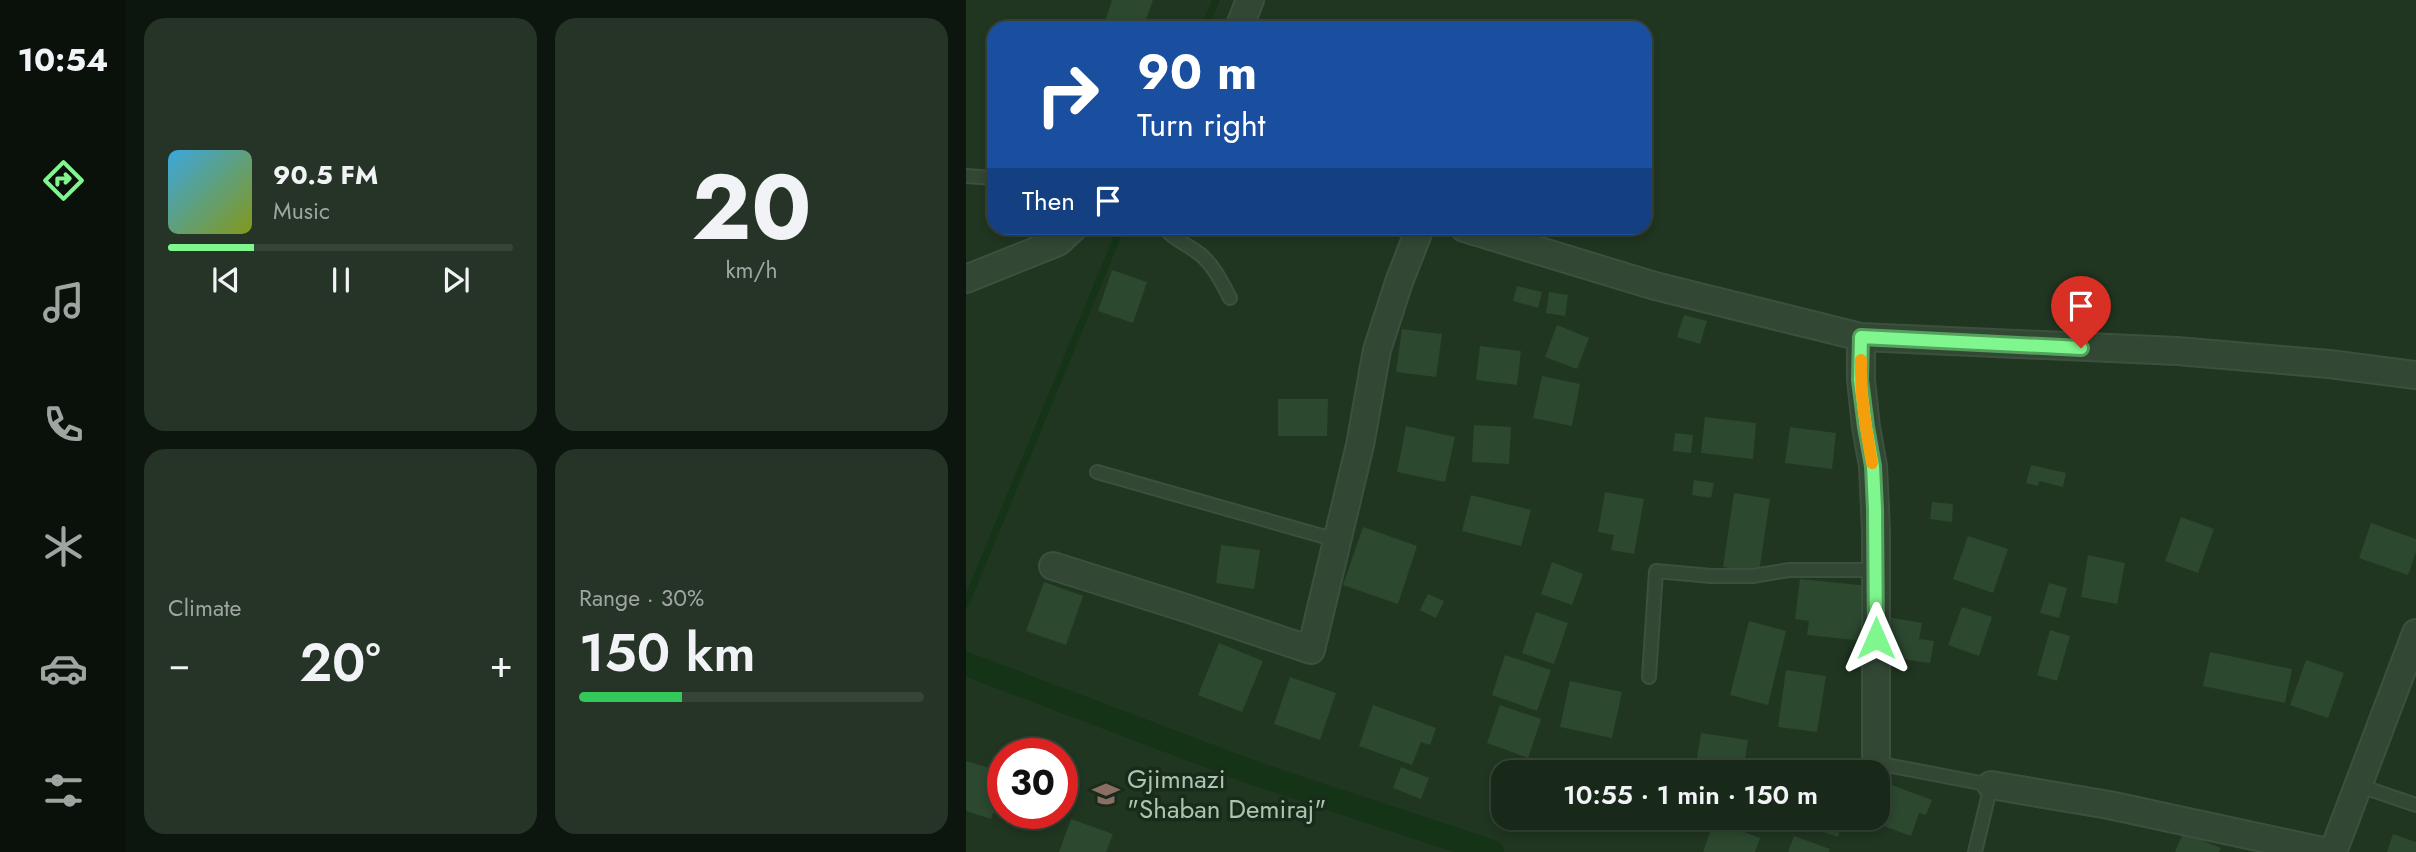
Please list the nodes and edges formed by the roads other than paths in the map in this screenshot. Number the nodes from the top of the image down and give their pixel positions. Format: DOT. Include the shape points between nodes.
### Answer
graph roads {
  1 [pos="1250,0"];
  2 [pos="1242,21"];
  3 [pos="966,176"];
  4 [pos="987,178"];
  5 [pos="1066,235"];
  6 [pos="1172,235"];
  7 [pos="1417,235"];
  8 [pos="1487,235"];
  9 [pos="966,279"];
  10 [pos="1230,298"];
  11 [pos="1861,337"];
  12 [pos="2416,375"];
  13 [pos="1097,472"];
  14 [pos="1336,540"];
  15 [pos="1053,566"];
  16 [pos="1876,570"];
  17 [pos="2416,633"];
  18 [pos="1649,677"];
  19 [pos="1877,760"];
  20 [pos="1890,766"];
  21 [pos="1991,785"];
  22 [pos="2357,785"];
  23 [pos="2416,805"];
  24 [pos="1975,852"];
  25 [pos="2327,852"];
  26 [pos="2333,852"];
  1 -- 2 [label="street"];
  3 -- 4 [label="lane"];
  5 -- 9 [label="street"];
  6 -- 10 [label="lane" via="1201,255"];
  7 -- 14 [label="street" via="1377,350"];
  8 -- 11 [label="street" via="1655,286"];
  11 -- 12 [label="street" via="2177,352"];
  11 -- 16 [label="street" via="1860,380 1873,466"];
  13 -- 14 [label="lane"];
  14 -- 15 [label="street" via="1311,650"];
  16 -- 18 [label="lane" via="1712,576 1656,570"];
  16 -- 19 [label="street"];
  17 -- 22 [label="street"];
  20 -- 21 [label="lane"];
  21 -- 24 [label="lane"];
  21 -- 25 [label="street"];
  22 -- 23 [label="lane"];
  22 -- 26 [label="street"];
}
